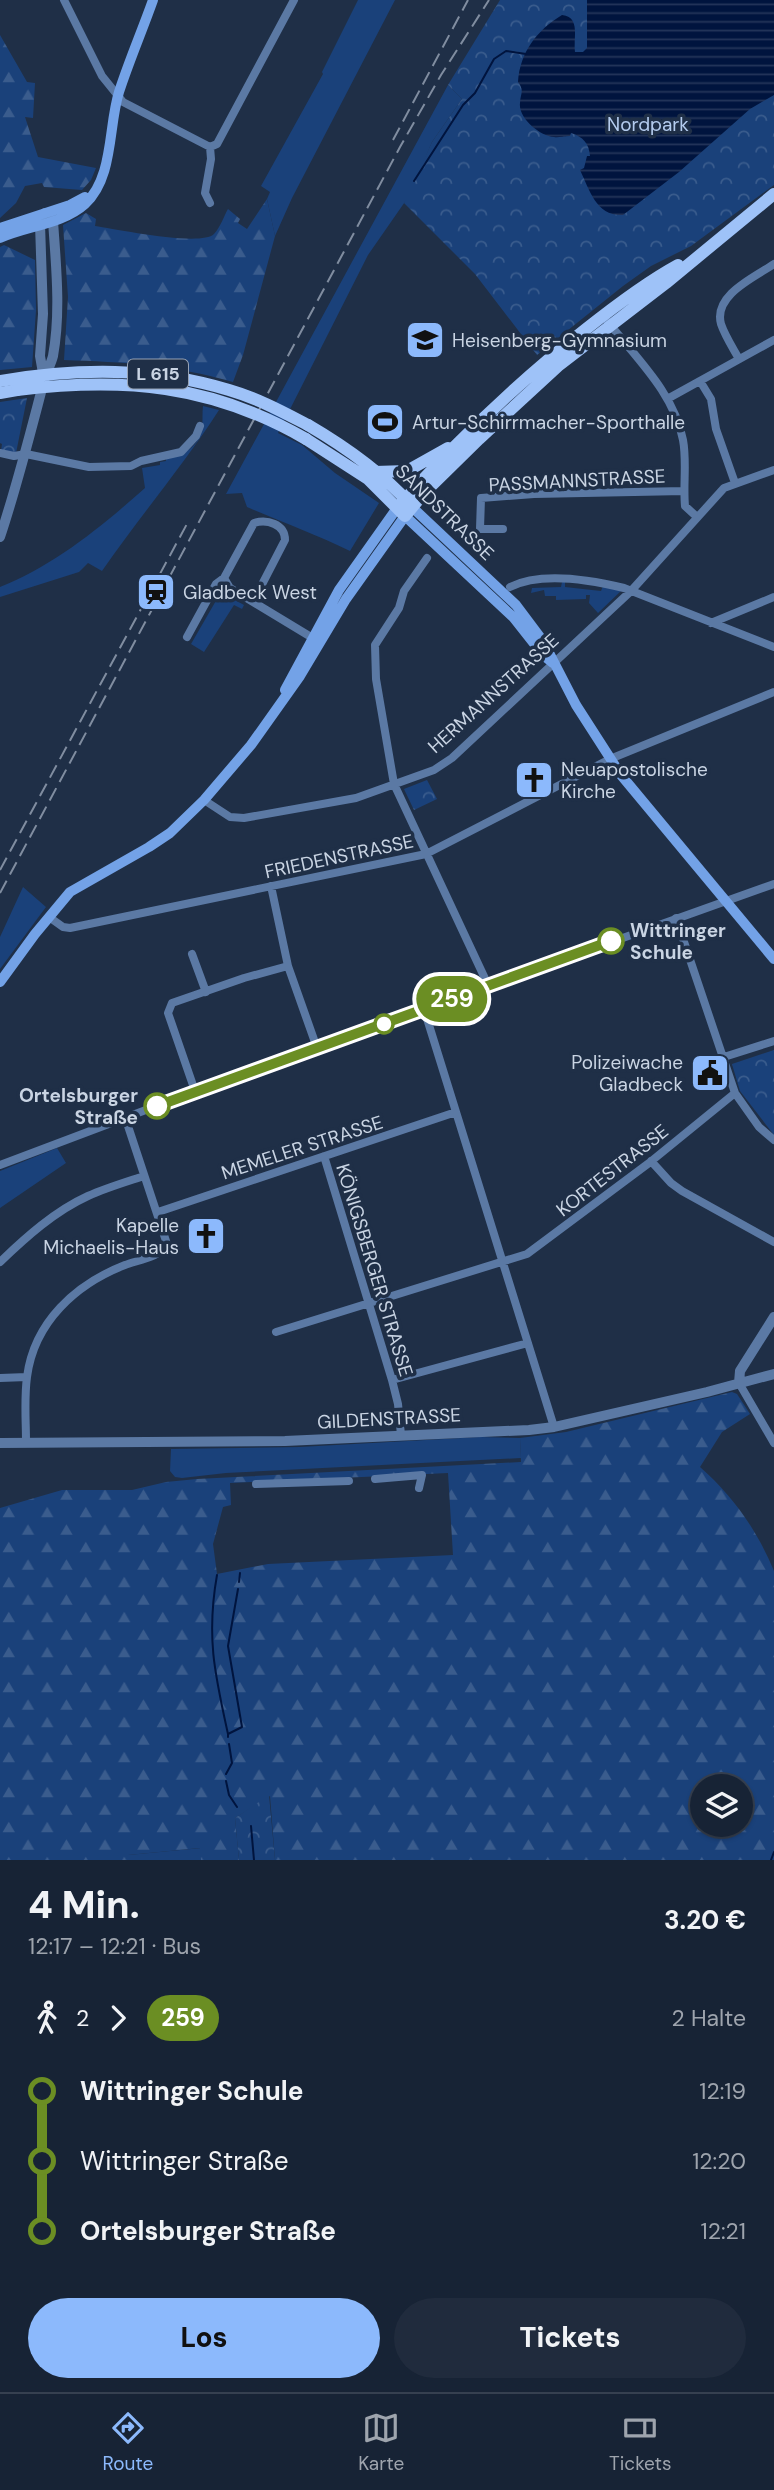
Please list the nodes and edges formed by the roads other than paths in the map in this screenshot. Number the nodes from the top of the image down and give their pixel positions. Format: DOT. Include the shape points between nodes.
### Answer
graph roads {
  1 [pos="64,0"];
  2 [pos="153,0"];
  3 [pos="294,0"];
  4 [pos="118,94"];
  5 [pos="210,147"];
  6 [pos="774,194"];
  7 [pos="211,203"];
  8 [pos="46,219"];
  9 [pos="0,228"];
  10 [pos="0,238"];
  11 [pos="774,264"];
  12 [pos="607,320"];
  13 [pos="774,340"];
  14 [pos="739,359"];
  15 [pos="0,381"];
  16 [pos="700,381"];
  17 [pos="0,393"];
  18 [pos="669,398"];
  19 [pos="200,426"];
  20 [pos="455,445"];
  21 [pos="0,453"];
  22 [pos="26,454"];
  23 [pos="774,470"];
  24 [pos="374,472"];
  25 [pos="735,483"];
  26 [pos="684,491"];
  27 [pos="405,508"];
  28 [pos="697,517"];
  29 [pos="503,529"];
  30 [pos="0,537"];
  31 [pos="427,558"];
  32 [pos="224,578"];
  33 [pos="510,587"];
  34 [pos="631,591"];
  35 [pos="774,597"];
  36 [pos="253,602"];
  37 [pos="711,623"];
  38 [pos="187,636"];
  39 [pos="317,640"];
  40 [pos="774,647"];
  41 [pos="553,663"];
  42 [pos="774,692"];
  43 [pos="610,759"];
  44 [pos="394,784"];
  45 [pos="204,800"];
  46 [pos="426,854"];
  47 [pos="774,884"];
  48 [pos="271,886"];
  49 [pos="726,901"];
  50 [pos="49,917"];
  51 [pos="676,918"];
  52 [pos="192,954"];
  53 [pos="774,959"];
  54 [pos="288,966"];
  55 [pos="0,982"];
  56 [pos="488,985"];
  57 [pos="206,992"];
  58 [pos="424,1009"];
  59 [pos="774,1041"];
  60 [pos="317,1048"];
  61 [pos="724,1057"];
  62 [pos="195,1091"];
  63 [pos="735,1093"];
  64 [pos="456,1112"];
  65 [pos="125,1117"];
  66 [pos="774,1140"];
  67 [pos="324,1156"];
  68 [pos="651,1161"];
  69 [pos="0,1165"];
  70 [pos="144,1176"];
  71 [pos="158,1212"];
  72 [pos="774,1242"];
  73 [pos="0,1262"];
  74 [pos="503,1263"];
  75 [pos="369,1304"];
  76 [pos="774,1317"];
  77 [pos="276,1332"];
  78 [pos="528,1343"];
  79 [pos="774,1374"];
  80 [pos="27,1377"];
  81 [pos="0,1378"];
  82 [pos="392,1380"];
  83 [pos="739,1383"];
  84 [pos="554,1427"];
  85 [pos="401,1435"];
  86 [pos="26,1442"];
  87 [pos="0,1443"];
  88 [pos="774,1443"];
  89 [pos="375,1479"];
  90 [pos="349,1480"];
  91 [pos="256,1484"];
  92 [pos="419,1488"];
  1 -- 4 [label="street" via="102,76"];
  2 -- 4 [label="main road"];
  3 -- 5 [label="street" via="216,144"];
  4 -- 5 [label="street" via="123,102"];
  4 -- 8 [label="main road" via="103,172 93,191"];
  5 -- 7 [label="street" via="205,193"];
  6 -- 12 [label="main road" via="703,252 660,275"];
  8 -- 9 [label="main road"];
  8 -- 10 [label="main road"];
  8 -- 22 [label="street" via="40,356 44,379"];
  11 -- 14 [label="street" via="731,293 721,309 722,326"];
  12 -- 18 [label="street"];
  12 -- 20 [label="main road" via="543,363"];
  12 -- 27 [label="main road"];
  13 -- 14 [label="street"];
  14 -- 16 [label="street"];
  15 -- 24 [label="main road, SANDSTRASSE / L 615, bridge" via="96,370 164,375 230,390 331,438"];
  16 -- 18 [label="street"];
  16 -- 25 [label="street" via="710,399"];
  17 -- 27 [label="main road, SANDSTRASSE / L 615, bridge" via="121,383 173,389 242,408 306,439"];
  18 -- 26 [label="street" via="684,444"];
  19 -- 22 [label="street" via="181,452 131,466 89,467"];
  20 -- 24 [label="main road" via="407,471"];
  20 -- 27 [label="main road"];
  21 -- 22 [label="street"];
  22 -- 30 [label="street"];
  23 -- 25 [label="street, HERMANNSTRASSE"];
  24 -- 27 [label="main road, SANDSTRASSE / L 615"];
  25 -- 28 [label="street, HERMANNSTRASSE" via="724,488"];
  26 -- 28 [label="street" via="685,506"];
  26 -- 29 [label="street, PASSMANNSTRASSE" via="481,498 480,528"];
  27 -- 39 [label="main road"];
  27 -- 41 [label="main road, SANDSTRASSE / L 615"];
  28 -- 34 [label="street, HERMANNSTRASSE"];
  31 -- 44 [label="street" via="375,645"];
  32 -- 36 [label="street" via="230,588"];
  32 -- 36 [label="street" via="254,523 263,520 281,527 285,540"];
  32 -- 38 [label="street" via="216,584"];
  33 -- 34 [label="street" via="524,580 572,579"];
  34 -- 37 [label="street"];
  34 -- 41 [label="street, HERMANNSTRASSE"];
  35 -- 37 [label="street"];
  36 -- 39 [label="street"];
  37 -- 40 [label="street"];
  39 -- 45 [label="main road" via="251,745"];
  41 -- 43 [label="main road, SANDSTRASSE / L 615"];
  41 -- 44 [label="street, HERMANNSTRASSE" via="452,758 434,770"];
  42 -- 43 [label="street, FRIEDENSTRASSE"];
  43 -- 46 [label="street, FRIEDENSTRASSE"];
  43 -- 49 [label="main road, SANDSTRASSE / L 615"];
  44 -- 45 [label="street, HERMANNSTRASSE" via="355,798 244,818 230,817"];
  44 -- 46 [label="street"];
  45 -- 50 [label="main road" via="170,833 70,892"];
  46 -- 48 [label="street, FRIEDENSTRASSE"];
  46 -- 56 [label="street"];
  47 -- 49 [label="street"];
  48 -- 50 [label="street, FRIEDENSTRASSE" via="70,928"];
  48 -- 54 [label="street"];
  49 -- 51 [label="street"];
  49 -- 53 [label="main road, L 615"];
  50 -- 55 [label="main road"];
  51 -- 56 [label="street"];
  51 -- 61 [label="street"];
  52 -- 57 [label="street"];
  54 -- 57 [label="street"];
  54 -- 60 [label="street"];
  56 -- 58 [label="street"];
  57 -- 62 [label="street" via="172,1003 167,1013"];
  58 -- 60 [label="street"];
  58 -- 64 [label="street"];
  59 -- 61 [label="street"];
  60 -- 62 [label="street"];
  61 -- 63 [label="street"];
  62 -- 65 [label="street"];
  63 -- 66 [label="street"];
  63 -- 68 [label="street, KORTESTRASSE"];
  64 -- 67 [label="street, MEMELER STRASSE"];
  64 -- 74 [label="street"];
  65 -- 69 [label="street"];
  65 -- 70 [label="street"];
  67 -- 71 [label="street, MEMELER STRASSE"];
  67 -- 75 [label="street, KÖNIGSBERGER STRASSE"];
  68 -- 72 [label="street" via="682,1191"];
  68 -- 74 [label="street, KORTESTRASSE" via="538,1248"];
  70 -- 71 [label="street"];
  70 -- 73 [label="street" via="68,1207"];
  71 -- 80 [label="street" via="167,1238 165,1249 100,1276 66,1301 40,1337"];
  74 -- 75 [label="street, KORTESTRASSE"];
  74 -- 78 [label="street"];
  75 -- 77 [label="street, KORTESTRASSE"];
  75 -- 82 [label="street, KÖNIGSBERGER STRASSE"];
  76 -- 83 [label="street" via="740,1371"];
  78 -- 82 [label="street"];
  78 -- 84 [label="street"];
  79 -- 83 [label="street, GILDENSTRASSE"];
  80 -- 81 [label="street"];
  80 -- 86 [label="street"];
  82 -- 85 [label="street, KÖNIGSBERGER STRASSE"];
  83 -- 84 [label="street, GILDENSTRASSE"];
  83 -- 88 [label="street"];
  84 -- 85 [label="street, GILDENSTRASSE"];
  85 -- 86 [label="street, GILDENSTRASSE" via="285,1441"];
  86 -- 87 [label="street, GILDENSTRASSE"];
  89 -- 92 [label="street" via="422,1475"];
  90 -- 91 [label="street"];
}
